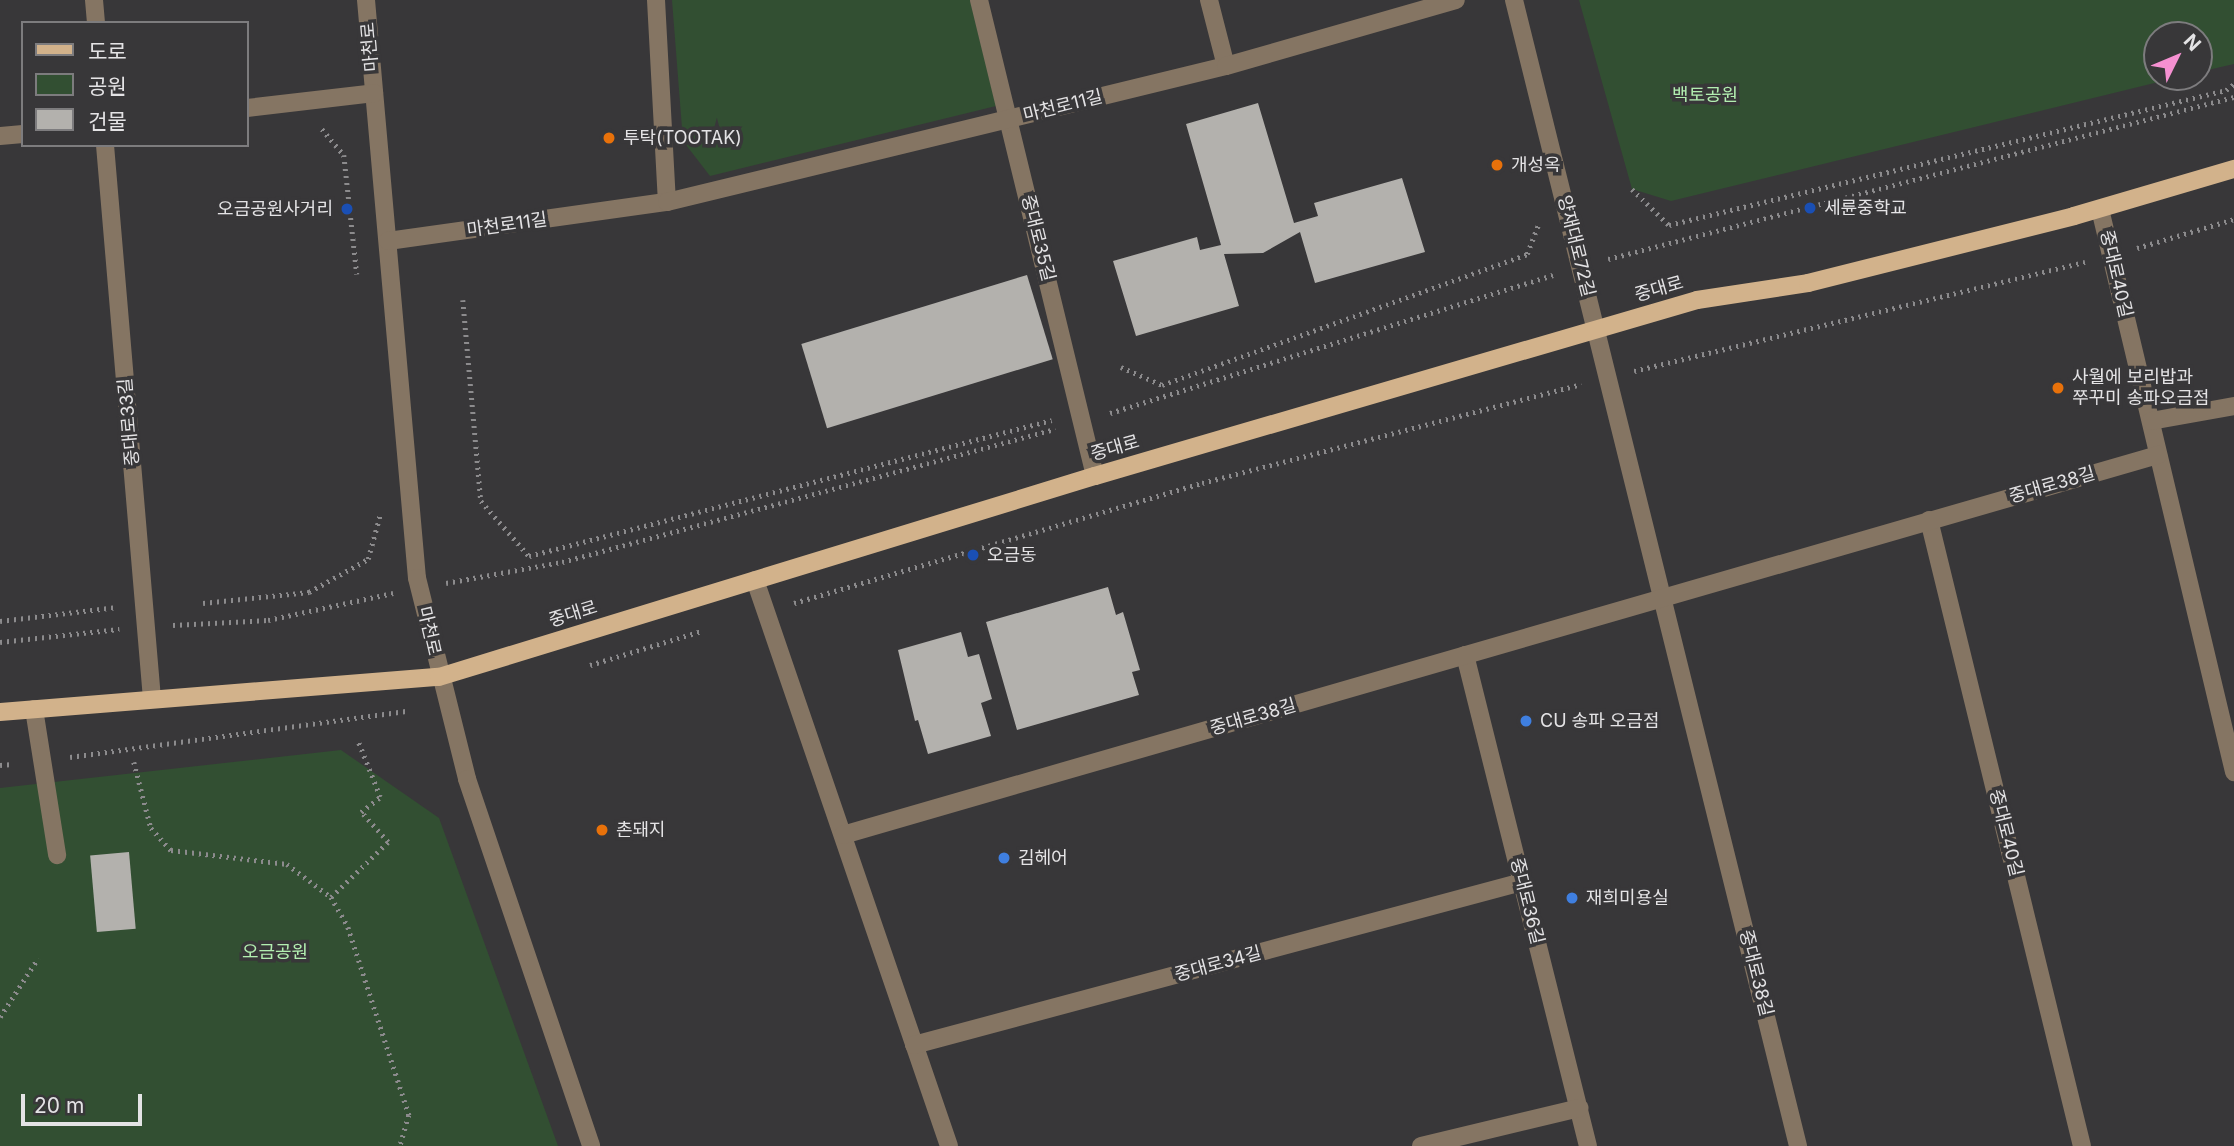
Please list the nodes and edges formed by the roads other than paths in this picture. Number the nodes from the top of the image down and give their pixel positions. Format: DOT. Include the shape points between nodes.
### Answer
graph roads {
  1 [pos="94,0"];
  2 [pos="366,0"];
  3 [pos="656,0"];
  4 [pos="979,0"];
  5 [pos="1209,0"];
  6 [pos="1456,0"];
  7 [pos="1514,0"];
  8 [pos="96,21"];
  9 [pos="1226,66"];
  10 [pos="374,93"];
  11 [pos="248,108"];
  12 [pos="1009,119"];
  13 [pos="21,134"];
  14 [pos="0,136"];
  15 [pos="105,147"];
  16 [pos="2234,169"];
  17 [pos="667,202"];
  18 [pos="2100,209"];
  19 [pos="388,241"];
  20 [pos="1598,328"];
  21 [pos="2234,407"];
  22 [pos="2151,421"];
  23 [pos="2158,455"];
  24 [pos="1096,475"];
  25 [pos="1929,520"];
  26 [pos="755,580"];
  27 [pos="1663,596"];
  28 [pos="1465,655"];
  29 [pos="439,677"];
  30 [pos="2234,691"];
  31 [pos="2216,696"];
  32 [pos="152,699"];
  33 [pos="34,709"];
  34 [pos="0,712"];
  35 [pos="2234,772"];
  36 [pos="842,835"];
  37 [pos="57,855"];
  38 [pos="1522,882"];
  39 [pos="914,1045"];
  40 [pos="1578,1108"];
  41 [pos="591,1146"];
  42 [pos="949,1146"];
  43 [pos="1421,1146"];
  44 [pos="1588,1146"];
  45 [pos="1798,1146"];
  46 [pos="2082,1146"];
  1 -- 8 [label="street"];
  2 -- 10 [label="street, 마천로"];
  3 -- 17 [label="street"];
  4 -- 12 [label="street, 중대로35길"];
  5 -- 9 [label="street"];
  6 -- 9 [label="street, 마천로11길"];
  7 -- 20 [label="street, 양재대로72길"];
  9 -- 12 [label="street, 마천로11길"];
  10 -- 11 [label="street, 마천로"];
  10 -- 19 [label="street, 마천로"];
  12 -- 17 [label="street, 마천로11길"];
  12 -- 24 [label="street, 중대로35길"];
  13 -- 14 [label="street"];
  15 -- 32 [label="street, 중대로33길"];
  16 -- 18 [label="main road, 중대로"];
  17 -- 19 [label="street, 마천로11길"];
  18 -- 20 [label="main road, 중대로" via="1808,282 1697,300"];
  18 -- 22 [label="street, 중대로40길"];
  19 -- 29 [label="street, 마천로" via="419,587"];
  20 -- 24 [label="main road, 중대로"];
  20 -- 27 [label="street, 중대로38길"];
  21 -- 22 [label="street"];
  22 -- 23 [label="street, 중대로40길"];
  23 -- 25 [label="street, 중대로38길"];
  23 -- 31 [label="street, 중대로40길"];
  24 -- 26 [label="main road, 중대로"];
  25 -- 27 [label="street, 중대로38길"];
  25 -- 46 [label="street, 중대로40길"];
  26 -- 29 [label="main road, 중대로"];
  26 -- 36 [label="street"];
  27 -- 28 [label="street, 중대로38길"];
  27 -- 45 [label="street, 중대로38길"];
  28 -- 36 [label="street, 중대로38길"];
  28 -- 38 [label="street, 중대로36길"];
  29 -- 32 [label="main road, 중대로"];
  29 -- 41 [label="street, 마천로" via="467,779"];
  30 -- 31 [label="street"];
  31 -- 35 [label="street, 중대로40길"];
  32 -- 33 [label="main road, 중대로"];
  33 -- 34 [label="main road, 중대로"];
  33 -- 37 [label="street"];
  36 -- 39 [label="street"];
  38 -- 39 [label="street, 중대로34길"];
  38 -- 40 [label="street, 중대로36길"];
  39 -- 42 [label="street"];
  40 -- 43 [label="street"];
  40 -- 44 [label="street, 중대로36길"];
}
